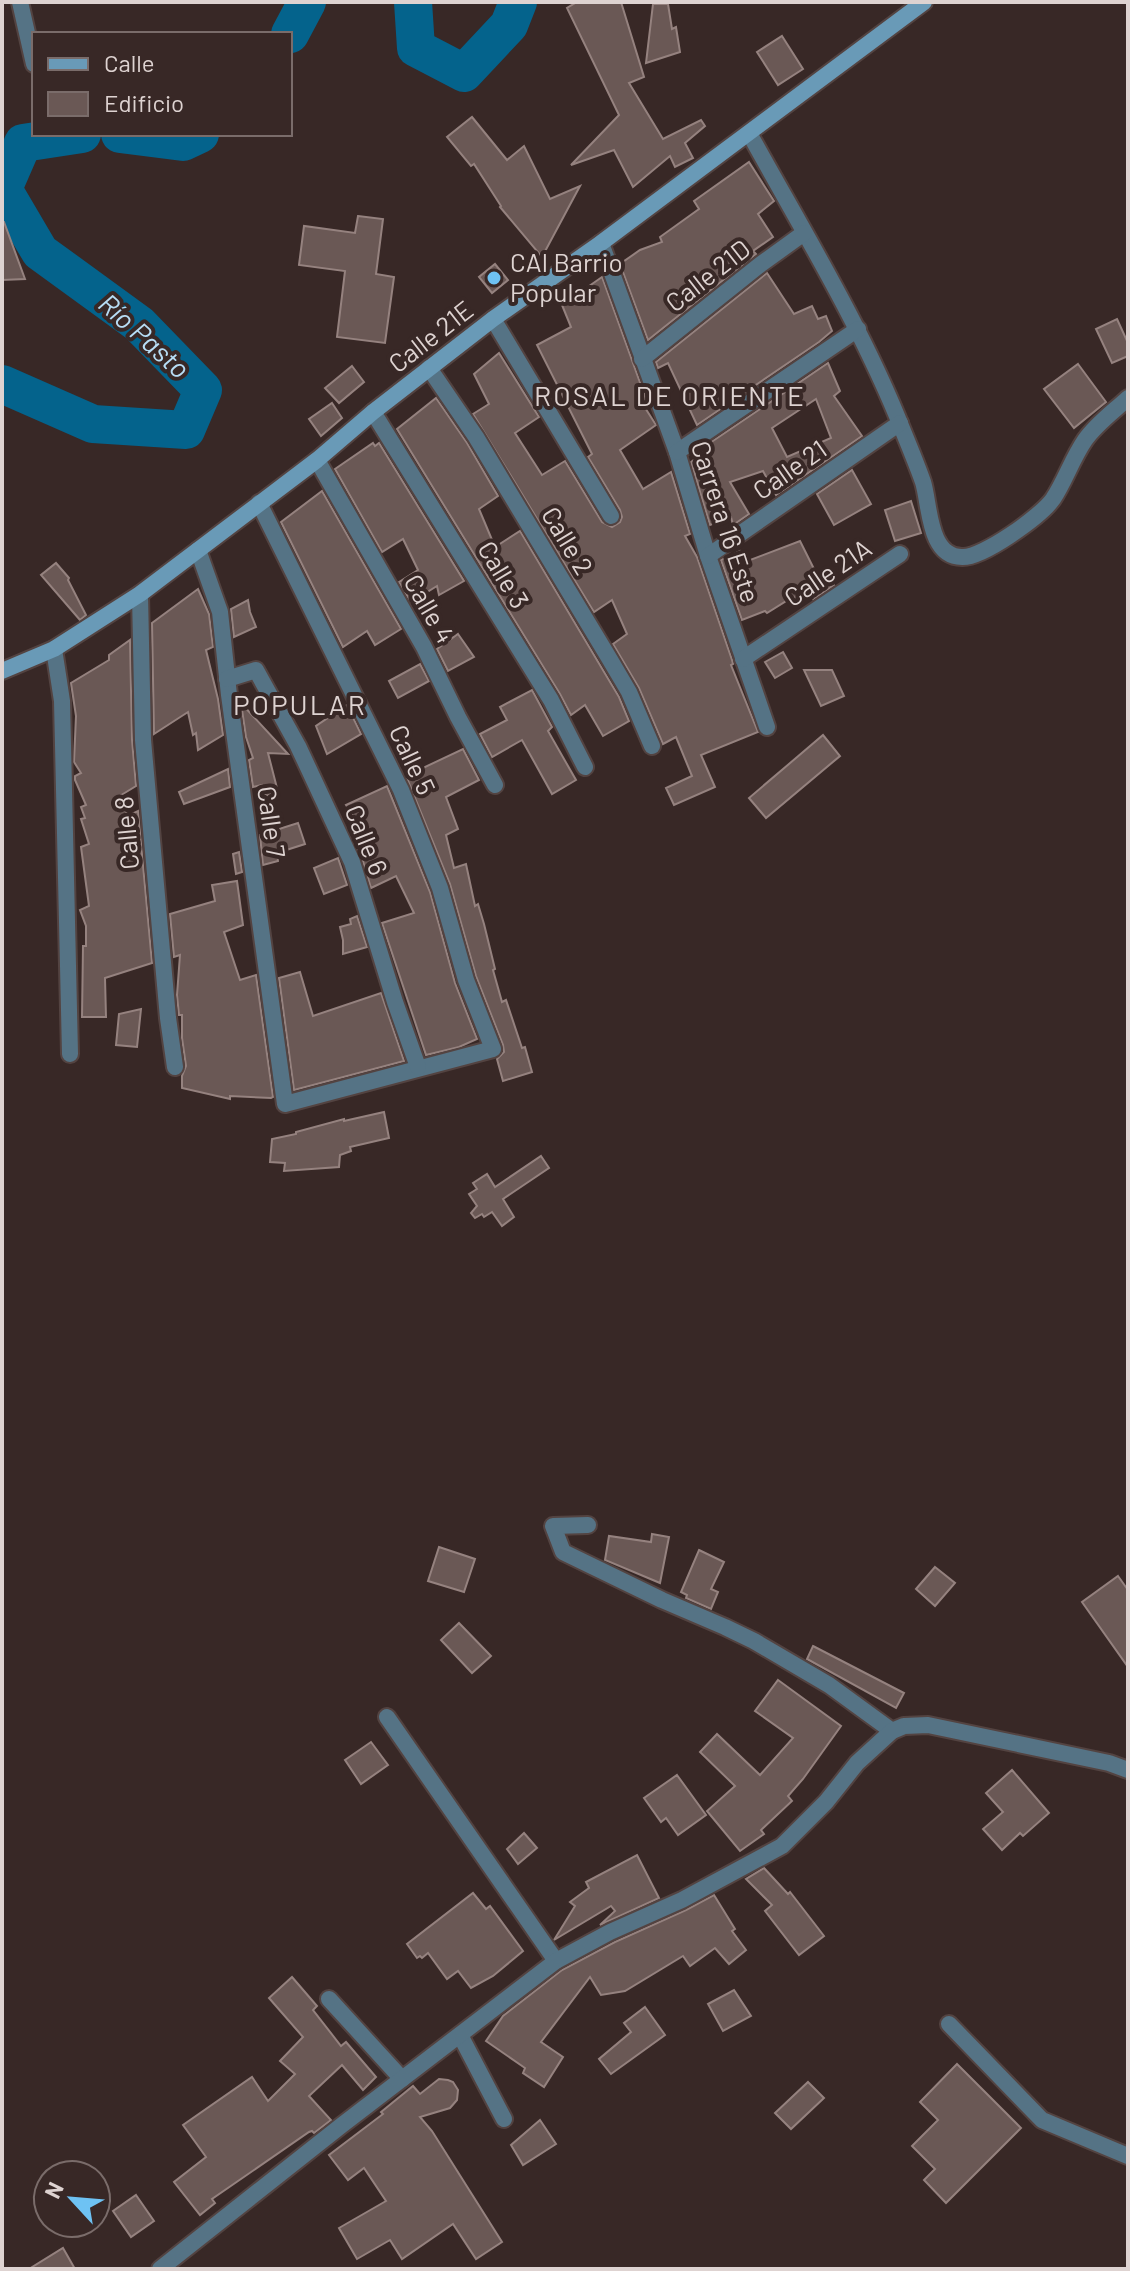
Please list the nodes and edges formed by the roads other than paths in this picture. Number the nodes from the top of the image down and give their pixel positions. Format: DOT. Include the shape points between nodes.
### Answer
graph roads {
  1 [pos="20,2"];
  2 [pos="924,2"];
  3 [pos="32,55"];
  4 [pos="749,133"];
  5 [pos="804,233"];
  6 [pos="601,243"];
  7 [pos="493,319"];
  8 [pos="858,329"];
  9 [pos="642,359"];
  10 [pos="429,368"];
  11 [pos="1128,398"];
  12 [pos="373,412"];
  13 [pos="900,423"];
  14 [pos="677,452"];
  15 [pos="317,460"];
  16 [pos="259,503"];
  17 [pos="611,516"];
  18 [pos="198,550"];
  19 [pos="900,554"];
  20 [pos="708,556"];
  21 [pos="140,594"];
  22 [pos="54,649"];
  23 [pos="743,659"];
  24 [pos="2,671"];
  25 [pos="227,679"];
  26 [pos="767,727"];
  27 [pos="652,746"];
  28 [pos="585,767"];
  29 [pos="495,785"];
  30 [pos="70,1054"];
  31 [pos="175,1067"];
  32 [pos="418,1067"];
  33 [pos="588,1525"];
  34 [pos="387,1717"];
  35 [pos="892,1731"];
  36 [pos="1128,1770"];
  37 [pos="556,1961"];
  38 [pos="329,1999"];
  39 [pos="949,2024"];
  40 [pos="460,2035"];
  41 [pos="402,2079"];
  42 [pos="504,2119"];
  43 [pos="1128,2156"];
  44 [pos="160,2269"];
  1 -- 3 [label="street"];
  2 -- 4 [label="main road, Calle 21E"];
  4 -- 5 [label="street"];
  4 -- 6 [label="main road, Calle 21E"];
  5 -- 8 [label="street"];
  5 -- 9 [label="street, Calle 21D"];
  6 -- 7 [label="main road, Calle 21E"];
  6 -- 9 [label="street, Carrera 16 Este"];
  7 -- 10 [label="main road, Calle 21E"];
  7 -- 17 [label="street"];
  8 -- 13 [label="street"];
  8 -- 14 [label="street"];
  9 -- 14 [label="street, Carrera 16 Este"];
  10 -- 12 [label="main road, Calle 21E"];
  10 -- 27 [label="street, Calle 2" via="609,658"];
  11 -- 13 [label="street" via="1087,437 1052,500 1020,529 962,558 942,547 933,532 924,484"];
  12 -- 15 [label="main road, Calle 21E"];
  12 -- 28 [label="street, Calle 3" via="551,700"];
  13 -- 20 [label="street, Calle 21"];
  14 -- 20 [label="street, Carrera 16 Este"];
  15 -- 16 [label="main road, Calle 21E"];
  15 -- 29 [label="street, Calle 4" via="424,647"];
  16 -- 18 [label="main road, Calle 21E"];
  16 -- 32 [label="street, Calle 5" via="401,790 493,1049"];
  18 -- 21 [label="main road, Calle 21E"];
  18 -- 25 [label="street, Calle 7" via="220,612"];
  19 -- 23 [label="street, Calle 21A"];
  20 -- 23 [label="street, Carrera 16 Este"];
  21 -- 22 [label="main road, Calle 21E"];
  21 -- 31 [label="street, Calle 8" via="143,740"];
  22 -- 24 [label="main road, Calle 21E"];
  22 -- 30 [label="street" via="62,701"];
  23 -- 26 [label="street, Carrera 16 Este"];
  25 -- 32 [label="street, Calle 6" via="256,670 298,746 352,862"];
  25 -- 32 [label="street, Calle 7" via="285,1104"];
  33 -- 35 [label="street" via="553,1526 563,1552 754,1641 829,1685"];
  34 -- 37 [label="street"];
  35 -- 36 [label="street" via="928,1725"];
  35 -- 37 [label="street" via="782,1846"];
  37 -- 40 [label="street"];
  38 -- 41 [label="street"];
  39 -- 43 [label="street" via="1042,2120"];
  40 -- 41 [label="street"];
  40 -- 42 [label="street"];
  41 -- 44 [label="street"];
}
